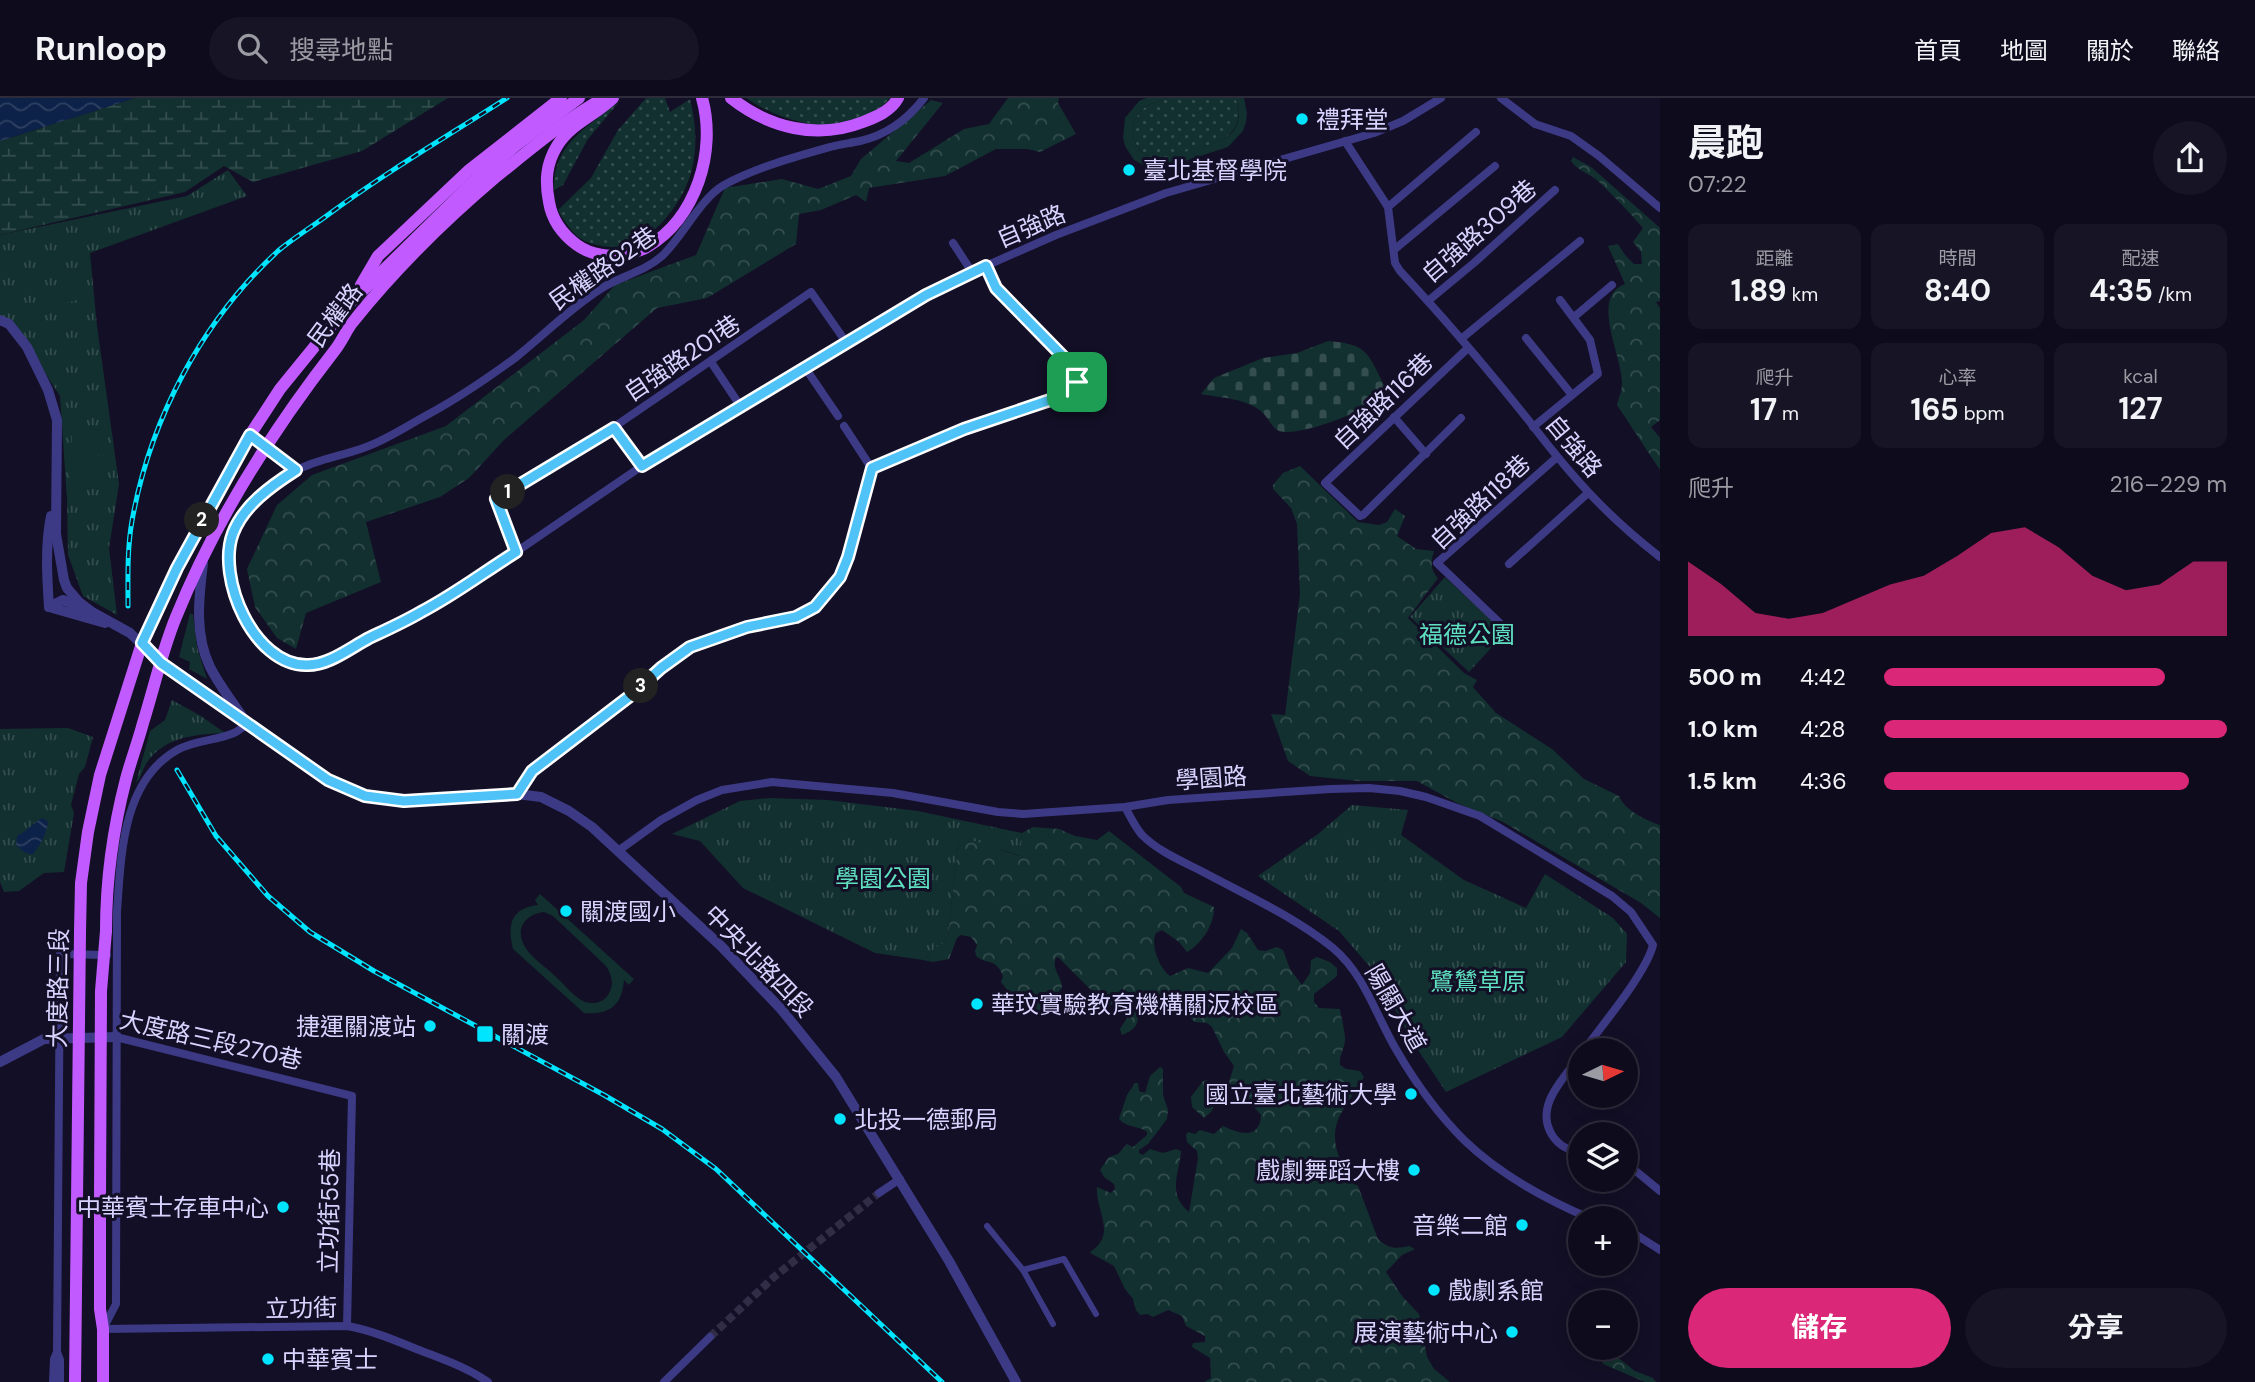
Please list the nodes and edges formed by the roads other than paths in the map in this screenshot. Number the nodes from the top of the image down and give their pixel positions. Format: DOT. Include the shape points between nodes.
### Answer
graph roads {
  1 [pos="561,98"];
  2 [pos="579,98"];
  3 [pos="604,98"];
  4 [pos="613,98"];
  5 [pos="702,98"];
  6 [pos="731,98"];
  7 [pos="898,98"];
  8 [pos="924,98"];
  9 [pos="1441,98"];
  10 [pos="1501,98"];
  11 [pos="1476,132"];
  12 [pos="1345,141"];
  13 [pos="519,150"];
  14 [pos="1495,166"];
  15 [pos="1555,190"];
  16 [pos="1388,207"];
  17 [pos="1660,208"];
  18 [pos="1580,241"];
  19 [pos="953,243"];
  20 [pos="1395,249"];
  21 [pos="986,266"];
  22 [pos="972,272"];
  23 [pos="1612,285"];
  24 [pos="1560,300"];
  25 [pos="1429,301"];
  26 [pos="350,303"];
  27 [pos="1573,317"];
  28 [pos="1,320"];
  29 [pos="1526,338"];
  30 [pos="1461,339"];
  31 [pos="846,342"];
  32 [pos="1468,348"];
  33 [pos="712,362"];
  34 [pos="806,369"];
  35 [pos="1572,395"];
  36 [pos="741,407"];
  37 [pos="838,416"];
  38 [pos="1394,417"];
  39 [pos="1461,418"];
  40 [pos="845,426"];
  41 [pos="1533,427"];
  42 [pos="614,428"];
  43 [pos="250,435"];
  44 [pos="266,446"];
  45 [pos="1426,454"];
  46 [pos="1556,458"];
  47 [pos="642,466"];
  48 [pos="872,468"];
  49 [pos="296,470"];
  50 [pos="55,492"];
  51 [pos="1588,493"];
  52 [pos="516,552"];
  53 [pos="203,555"];
  54 [pos="1660,557"];
  55 [pos="1508,564"];
  56 [pos="158,605"];
  57 [pos="49,607"];
  58 [pos="92,612"];
  59 [pos="175,619"];
  60 [pos="125,628"];
  61 [pos="1509,632"];
  62 [pos="142,643"];
  63 [pos="161,663"];
  64 [pos="248,724"];
  65 [pos="517,794"];
  66 [pos="1125,807"];
  67 [pos="618,851"];
  68 [pos="117,955"];
  69 [pos="116,1037"];
  70 [pos="59,1038"];
  71 [pos="1593,1038"];
  72 [pos="0,1062"];
  73 [pos="1568,1073"];
  74 [pos="352,1096"];
  75 [pos="1568,1149"];
  76 [pos="1638,1173"];
  77 [pos="900,1179"];
  78 [pos="1660,1191"];
  79 [pos="879,1193"];
  80 [pos="1568,1208"];
  81 [pos="986,1226"];
  82 [pos="1638,1236"];
  83 [pos="1660,1250"];
  84 [pos="1023,1270"];
  85 [pos="1096,1314"];
  86 [pos="1053,1324"];
  87 [pos="346,1325"];
  88 [pos="103,1329"];
  89 [pos="710,1337"];
  90 [pos="57,1352"];
  91 [pos="53,1382"];
  92 [pos="60,1382"];
  93 [pos="75,1382"];
  94 [pos="103,1382"];
  95 [pos="488,1382"];
  96 [pos="664,1382"];
  97 [pos="1016,1382"];
  1 -- 26 [label="main road" via="468,171 378,256"];
  2 -- 13 [label="main road, 民權路"];
  3 -- 13 [label="main road, 民權路"];
  4 -- 5 [label="main road" via="557,145 546,170 546,190 551,215 565,236 586,252 616,257 645,249 667,233 685,209 698,183 707,147"];
  6 -- 7 [label="main road" via="792,129 821,132 851,127 879,115"];
  8 -- 49 [label="street, 民權路92巷" via="882,134 759,170 714,191 660,257 603,287 514,359 368,447"];
  9 -- 12 [label="street" via="1403,121"];
  10 -- 17 [label="street" via="1535,124 1571,136 1590,149"];
  11 -- 16 [label="street"];
  12 -- 16 [label="street, 自強路"];
  12 -- 21 [label="street, 自強路" via="1166,193"];
  13 -- 26 [label="main road, 民權路" via="471,183"];
  13 -- 44 [label="main road, 民權路" via="393,274 350,326"];
  14 -- 20 [label="street"];
  15 -- 25 [label="street, 自強路309巷"];
  16 -- 20 [label="street, 自強路"];
  18 -- 30 [label="street"];
  19 -- 22 [label="street"];
  20 -- 25 [label="street, 自強路" via="1400,271"];
  21 -- 22 [label="street, 自強路"];
  21 -- 48 [label="street" via="996,288 1083,377 1056,398 964,429"];
  22 -- 31 [label="street, 自強路"];
  23 -- 27 [label="street"];
  24 -- 27 [label="street"];
  25 -- 30 [label="street, 自強路"];
  26 -- 43 [label="main road, 民權路" via="280,389"];
  27 -- 35 [label="street" via="1590,340 1598,374"];
  28 -- 50 [label="street" via="27,347 48,390 57,419"];
  29 -- 35 [label="street"];
  30 -- 32 [label="street, 自強路"];
  31 -- 33 [label="street, 自強路201巷" via="811,292"];
  31 -- 34 [label="street, 自強路"];
  32 -- 38 [label="street, 自強路116巷"];
  32 -- 41 [label="street, 自強路"];
  33 -- 36 [label="street"];
  33 -- 42 [label="street, 自強路201巷"];
  34 -- 36 [label="street, 自強路"];
  34 -- 37 [label="street"];
  35 -- 41 [label="street"];
  36 -- 47 [label="street, 自強路"];
  38 -- 45 [label="street"];
  38 -- 45 [label="street, 自強路116巷" via="1325,483 1360,516"];
  39 -- 45 [label="street"];
  40 -- 48 [label="street"];
  41 -- 46 [label="street, 自強路"];
  42 -- 47 [label="street"];
  42 -- 52 [label="street, 自強路201巷" via="496,499"];
  43 -- 44 [label="street"];
  43 -- 56 [label="main road, 民權路"];
  44 -- 49 [label="street"];
  44 -- 53 [label="main road, 民權路"];
  46 -- 51 [label="street, 自強路"];
  46 -- 61 [label="street, 自強路118巷" via="1437,563"];
  47 -- 52 [label="street, 自強路"];
  48 -- 65 [label="street" via="840,577 815,607 796,617 747,627 690,647 532,771"];
  49 -- 52 [label="street, 自強路" via="246,511 230,548 232,590 240,610 269,650 288,664 313,665 346,651 423,612"];
  50 -- 57 [label="street" via="48,532"];
  50 -- 58 [label="street" via="64,580"];
  51 -- 54 [label="street, 自強路"];
  51 -- 55 [label="street"];
  53 -- 59 [label="main road, 民權路"];
  53 -- 64 [label="street" via="198,608 206,654"];
  56 -- 62 [label="main road, 大度路三段"];
  57 -- 58 [label="street" via="64,600"];
  57 -- 60 [label="street"];
  58 -- 60 [label="street"];
  59 -- 63 [label="main road, 大度路三段"];
  60 -- 62 [label="street, 中央北路四段"];
  62 -- 63 [label="street, 中央北路四段"];
  62 -- 93 [label="main road, 大度路三段, bridge" via="100,775 81,883"];
  63 -- 64 [label="street, 中央北路四段"];
  63 -- 88 [label="main road, 大度路三段, bridge" via="126,777 106,891 101,991"];
  64 -- 65 [label="street, 中央北路四段" via="328,780 365,796 404,801"];
  64 -- 68 [label="street, 大度路三段" via="233,733 194,742 150,771 128,821 123,848"];
  65 -- 67 [label="street, 中央北路四段" via="541,797 569,811"];
  66 -- 67 [label="street, 學園路" via="1048,814 998,812 893,793 772,782 722,790 698,800"];
  66 -- 71 [label="street, 學園路" via="1168,800 1369,788 1426,797 1480,816 1612,896 1640,922 1653,945 1640,972"];
  66 -- 80 [label="street, 陽關大道" via="1142,834 1164,851 1262,903 1336,950 1359,976 1396,1050 1464,1140 1504,1172"];
  67 -- 77 [label="street, 中央北路四段" via="781,1009 836,1077"];
  68 -- 69 [label="street, 大度路三段"];
  68 -- 70 [label="street, 大度路三段" via="60,954"];
  69 -- 70 [label="street, 大度路三段270巷"];
  69 -- 74 [label="street, 大度路三段270巷"];
  69 -- 88 [label="street, 大度路三段" via="116,1304"];
  70 -- 72 [label="street, 大度路三段270巷" via="44,1039"];
  70 -- 90 [label="street, 大度路三段"];
  73 -- 75 [label="street" via="1550,1099 1546,1118 1558,1143"];
  74 -- 87 [label="street, 立功街55巷"];
  76 -- 78 [label="street"];
  77 -- 79 [label="street"];
  77 -- 97 [label="street, 中央北路四段"];
  81 -- 84 [label="street"];
  82 -- 83 [label="street"];
  84 -- 85 [label="street" via="1064,1259"];
  84 -- 86 [label="street"];
  87 -- 88 [label="street, 立功街"];
  87 -- 95 [label="street, 立功街" via="442,1359"];
  88 -- 94 [label="main road, 大度路三段"];
  89 -- 96 [label="street"];
  90 -- 91 [label="street"];
  90 -- 92 [label="street"];
}
